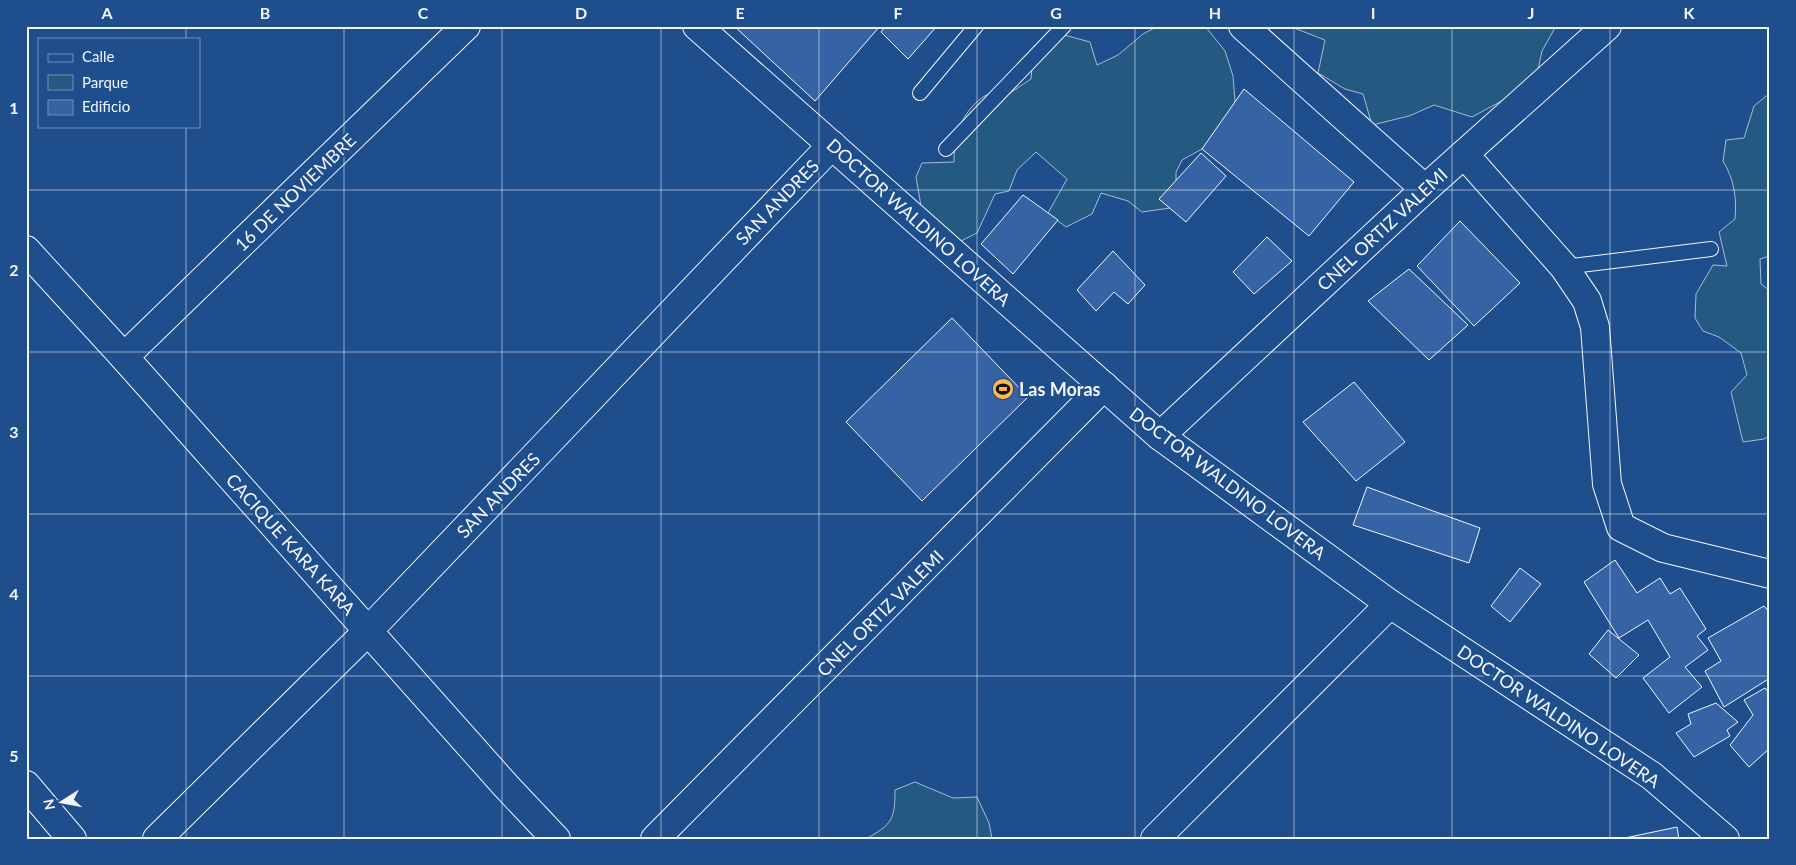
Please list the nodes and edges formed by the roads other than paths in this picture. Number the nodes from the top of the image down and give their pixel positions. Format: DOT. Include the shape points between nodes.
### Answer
graph roads {
  1 [pos="466,26"];
  2 [pos="697,26"];
  3 [pos="976,26"];
  4 [pos="1064,26"];
  5 [pos="1243,26"];
  6 [pos="1607,26"];
  7 [pos="920,93"];
  8 [pos="832,145"];
  9 [pos="946,150"];
  10 [pos="1464,154"];
  11 [pos="1425,189"];
  12 [pos="1711,249"];
  13 [pos="26,250"];
  14 [pos="1564,267"];
  15 [pos="124,357"];
  16 [pos="1104,386"];
  17 [pos="1160,436"];
  18 [pos="1770,574"];
  19 [pos="1390,604"];
  20 [pos="368,631"];
  21 [pos="26,785"];
  22 [pos="72,839"];
  23 [pos="158,839"];
  24 [pos="556,839"];
  25 [pos="655,839"];
  26 [pos="1154,839"];
  27 [pos="1725,839"];
  1 -- 15 [label="street, 16 DE NOVIEMBRE"];
  2 -- 8 [label="street, DOCTOR WALDINO LOVERA"];
  3 -- 7 [label="lane"];
  4 -- 9 [label="lane"];
  5 -- 11 [label="street"];
  6 -- 10 [label="street, CNEL ORTIZ VALEMI"];
  8 -- 16 [label="street, DOCTOR WALDINO LOVERA"];
  8 -- 20 [label="street, SAN ANDRES"];
  10 -- 11 [label="street, CNEL ORTIZ VALEMI"];
  10 -- 14 [label="street"];
  11 -- 17 [label="street, CNEL ORTIZ VALEMI"];
  12 -- 14 [label="lane"];
  13 -- 15 [label="street, CACIQUE KARA KARA"];
  14 -- 18 [label="street" via="1587,301 1595,327 1607,484 1622,527 1663,548"];
  15 -- 20 [label="street, CACIQUE KARA KARA"];
  16 -- 17 [label="street, DOCTOR WALDINO LOVERA"];
  16 -- 25 [label="street, CNEL ORTIZ VALEMI"];
  17 -- 19 [label="street, DOCTOR WALDINO LOVERA"];
  19 -- 26 [label="street"];
  19 -- 27 [label="street, DOCTOR WALDINO LOVERA" via="1652,776"];
  20 -- 23 [label="street, SAN ANDRES"];
  20 -- 24 [label="street, CACIQUE KARA KARA"];
  21 -- 22 [label="street"];
}
